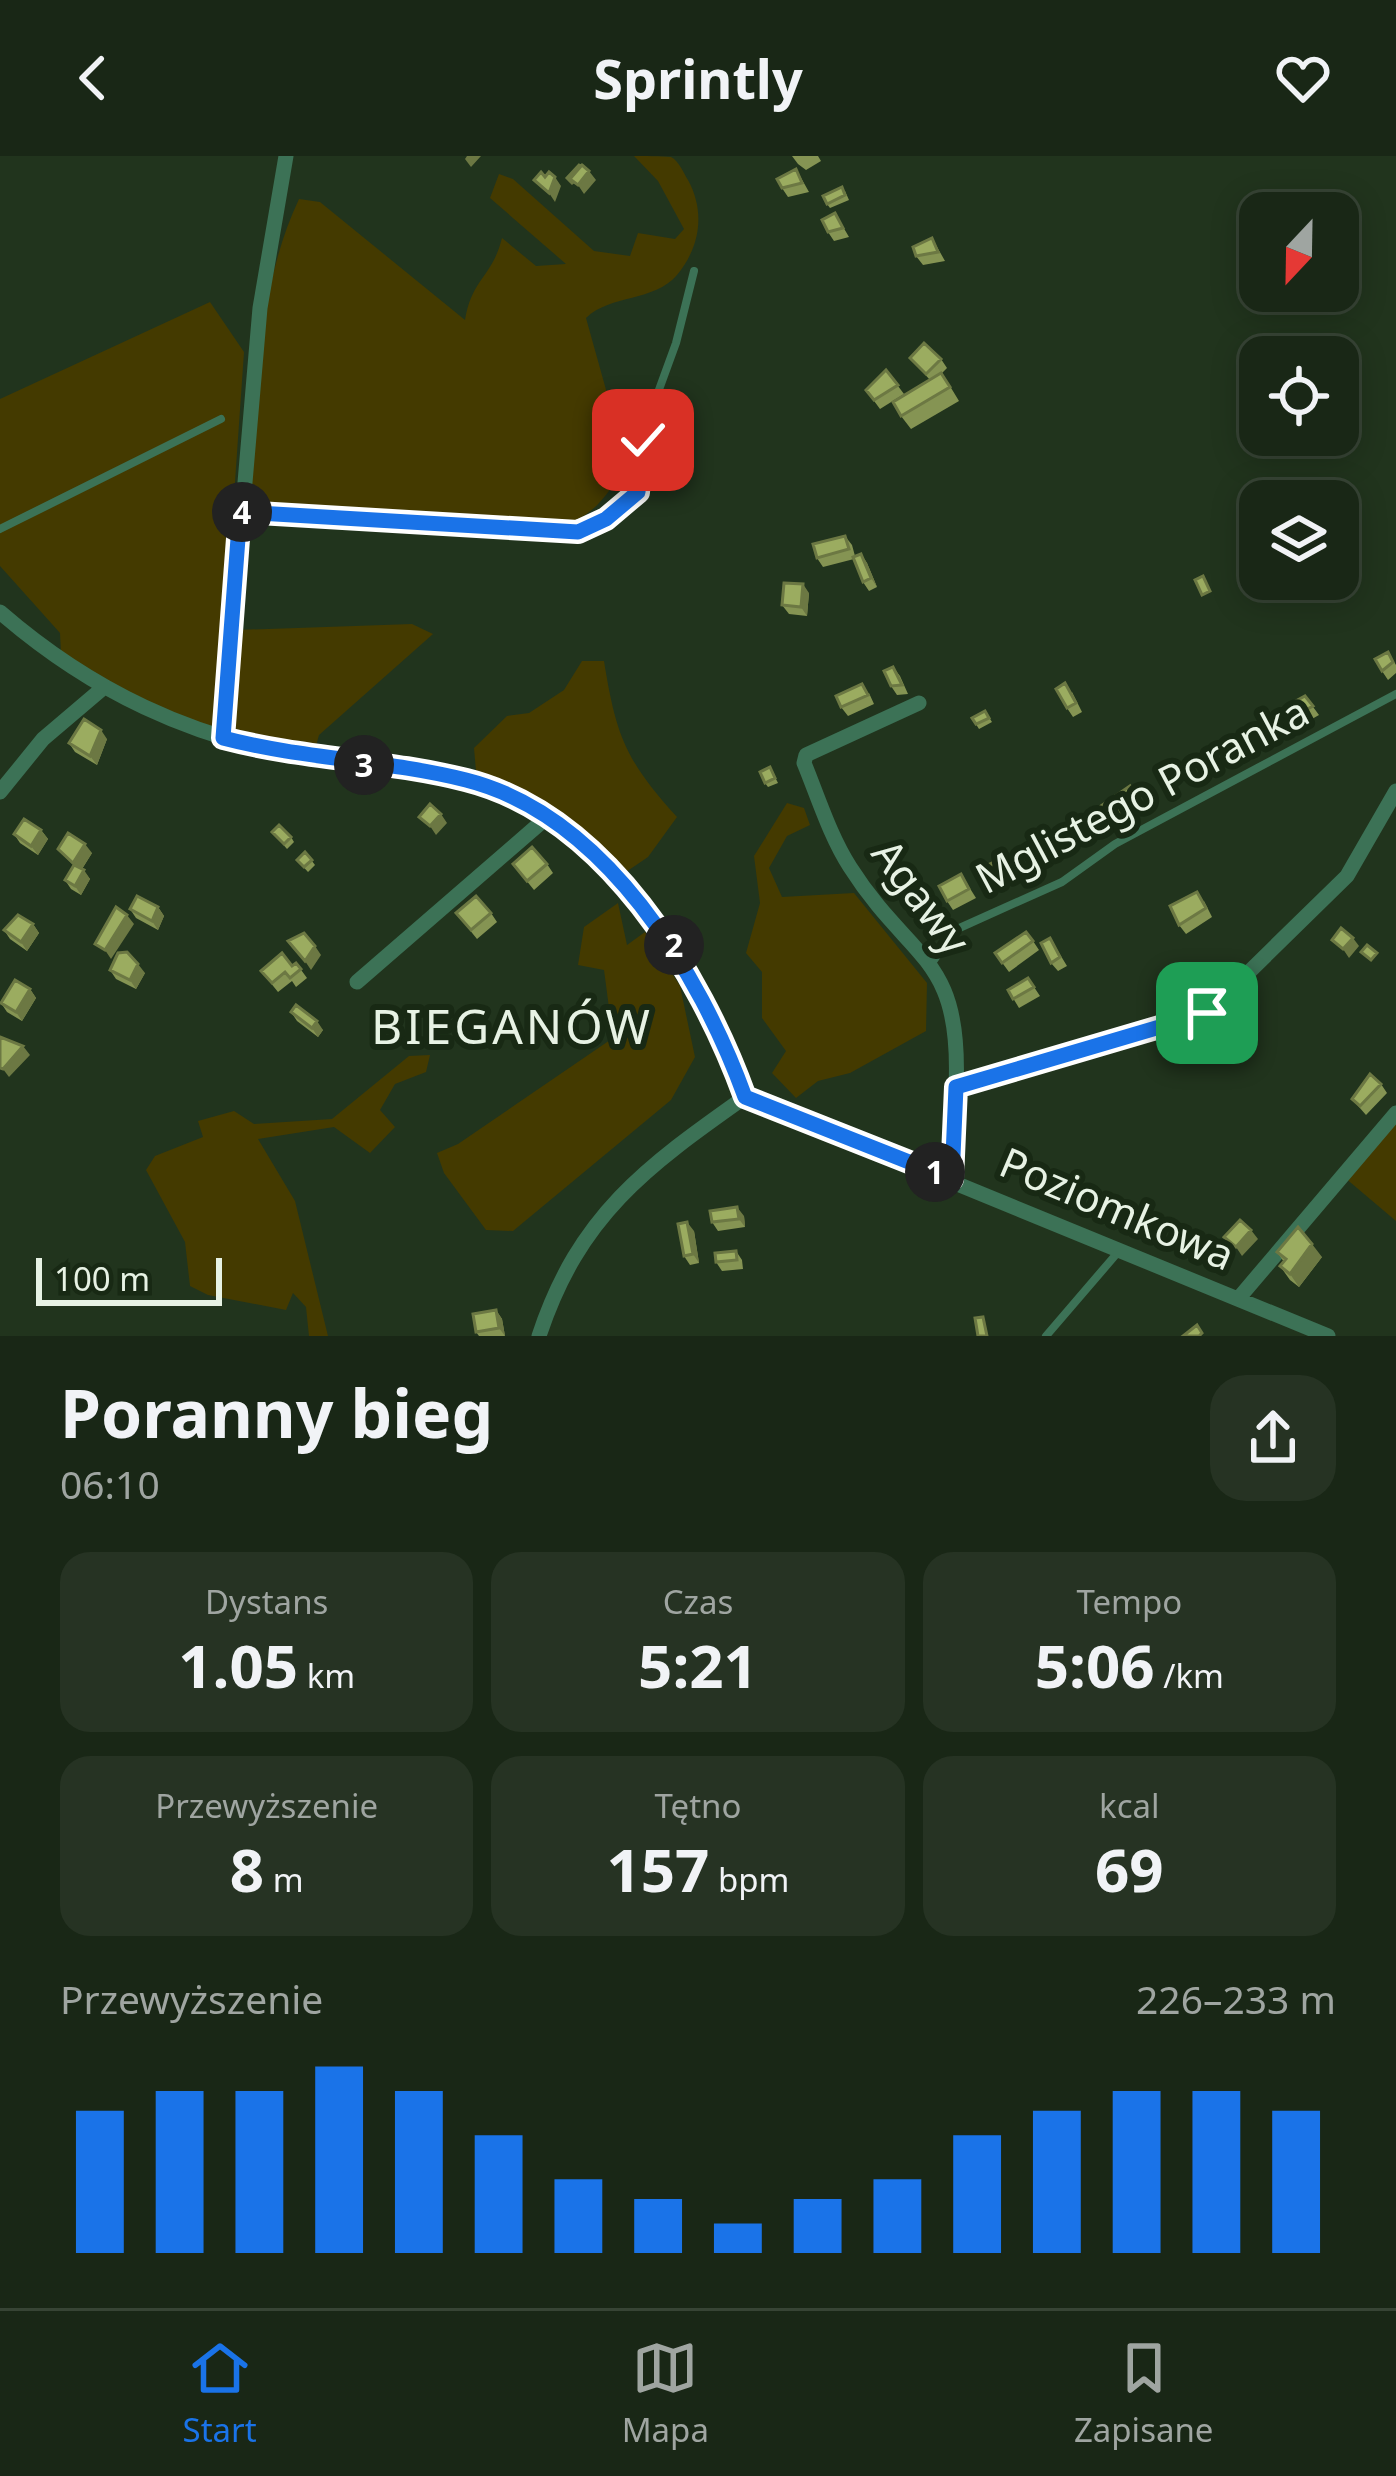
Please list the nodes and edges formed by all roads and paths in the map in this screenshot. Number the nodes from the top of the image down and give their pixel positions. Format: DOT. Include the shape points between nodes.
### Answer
graph roads {
  1 [pos="286,156"];
  2 [pos="694,272"];
  3 [pos="221,419"];
  4 [pos="240,512"];
  5 [pos="0,529"];
  6 [pos="0,612"];
  7 [pos="103,688"];
  8 [pos="1396,694"];
  9 [pos="920,704"];
  10 [pos="223,738"];
  11 [pos="1396,791"];
  12 [pos="0,792"];
  13 [pos="545,819"];
  14 [pos="932,964"];
  15 [pos="357,982"];
  16 [pos="956,1087"];
  17 [pos="745,1097"];
  18 [pos="1396,1113"];
  19 [pos="952,1179"];
  20 [pos="1120,1250"];
  21 [pos="1238,1299"];
  22 [pos="1286,1327"];
  23 [pos="539,1336"];
  24 [pos="1046,1336"];
  25 [pos="1328,1336"];
  1 -- 4 [label="street" via="267,248"];
  2 -- 4 [label="lane" via="645,428 642,482 606,519 578,532"];
  3 -- 5 [label="lane"];
  4 -- 10 [label="street"];
  6 -- 7 [label="street"];
  7 -- 10 [label="street"];
  7 -- 12 [label="street" via="43,740"];
  8 -- 14 [label="lane, Mglistego Poranka" via="1115,844 1062,882 955,930"];
  9 -- 14 [label="street, Agawy" via="806,755 804,764 848,865"];
  10 -- 13 [label="street" via="467,780"];
  11 -- 16 [label="street" via="1347,876 1207,1013"];
  13 -- 15 [label="street"];
  13 -- 17 [label="street" via="642,903 670,938"];
  14 -- 16 [label="street, Agawy" via="956,1015"];
  16 -- 19 [label="street, Agawy"];
  17 -- 19 [label="street, Poziomkowa"];
  17 -- 23 [label="street" via="641,1171 561,1281"];
  18 -- 21 [label="street"];
  19 -- 20 [label="street, Poziomkowa"];
  20 -- 21 [label="street, Poziomkowa"];
  20 -- 24 [label="lane"];
  21 -- 22 [label="street, Poziomkowa"];
  22 -- 25 [label="street, Poziomkowa"];
}
